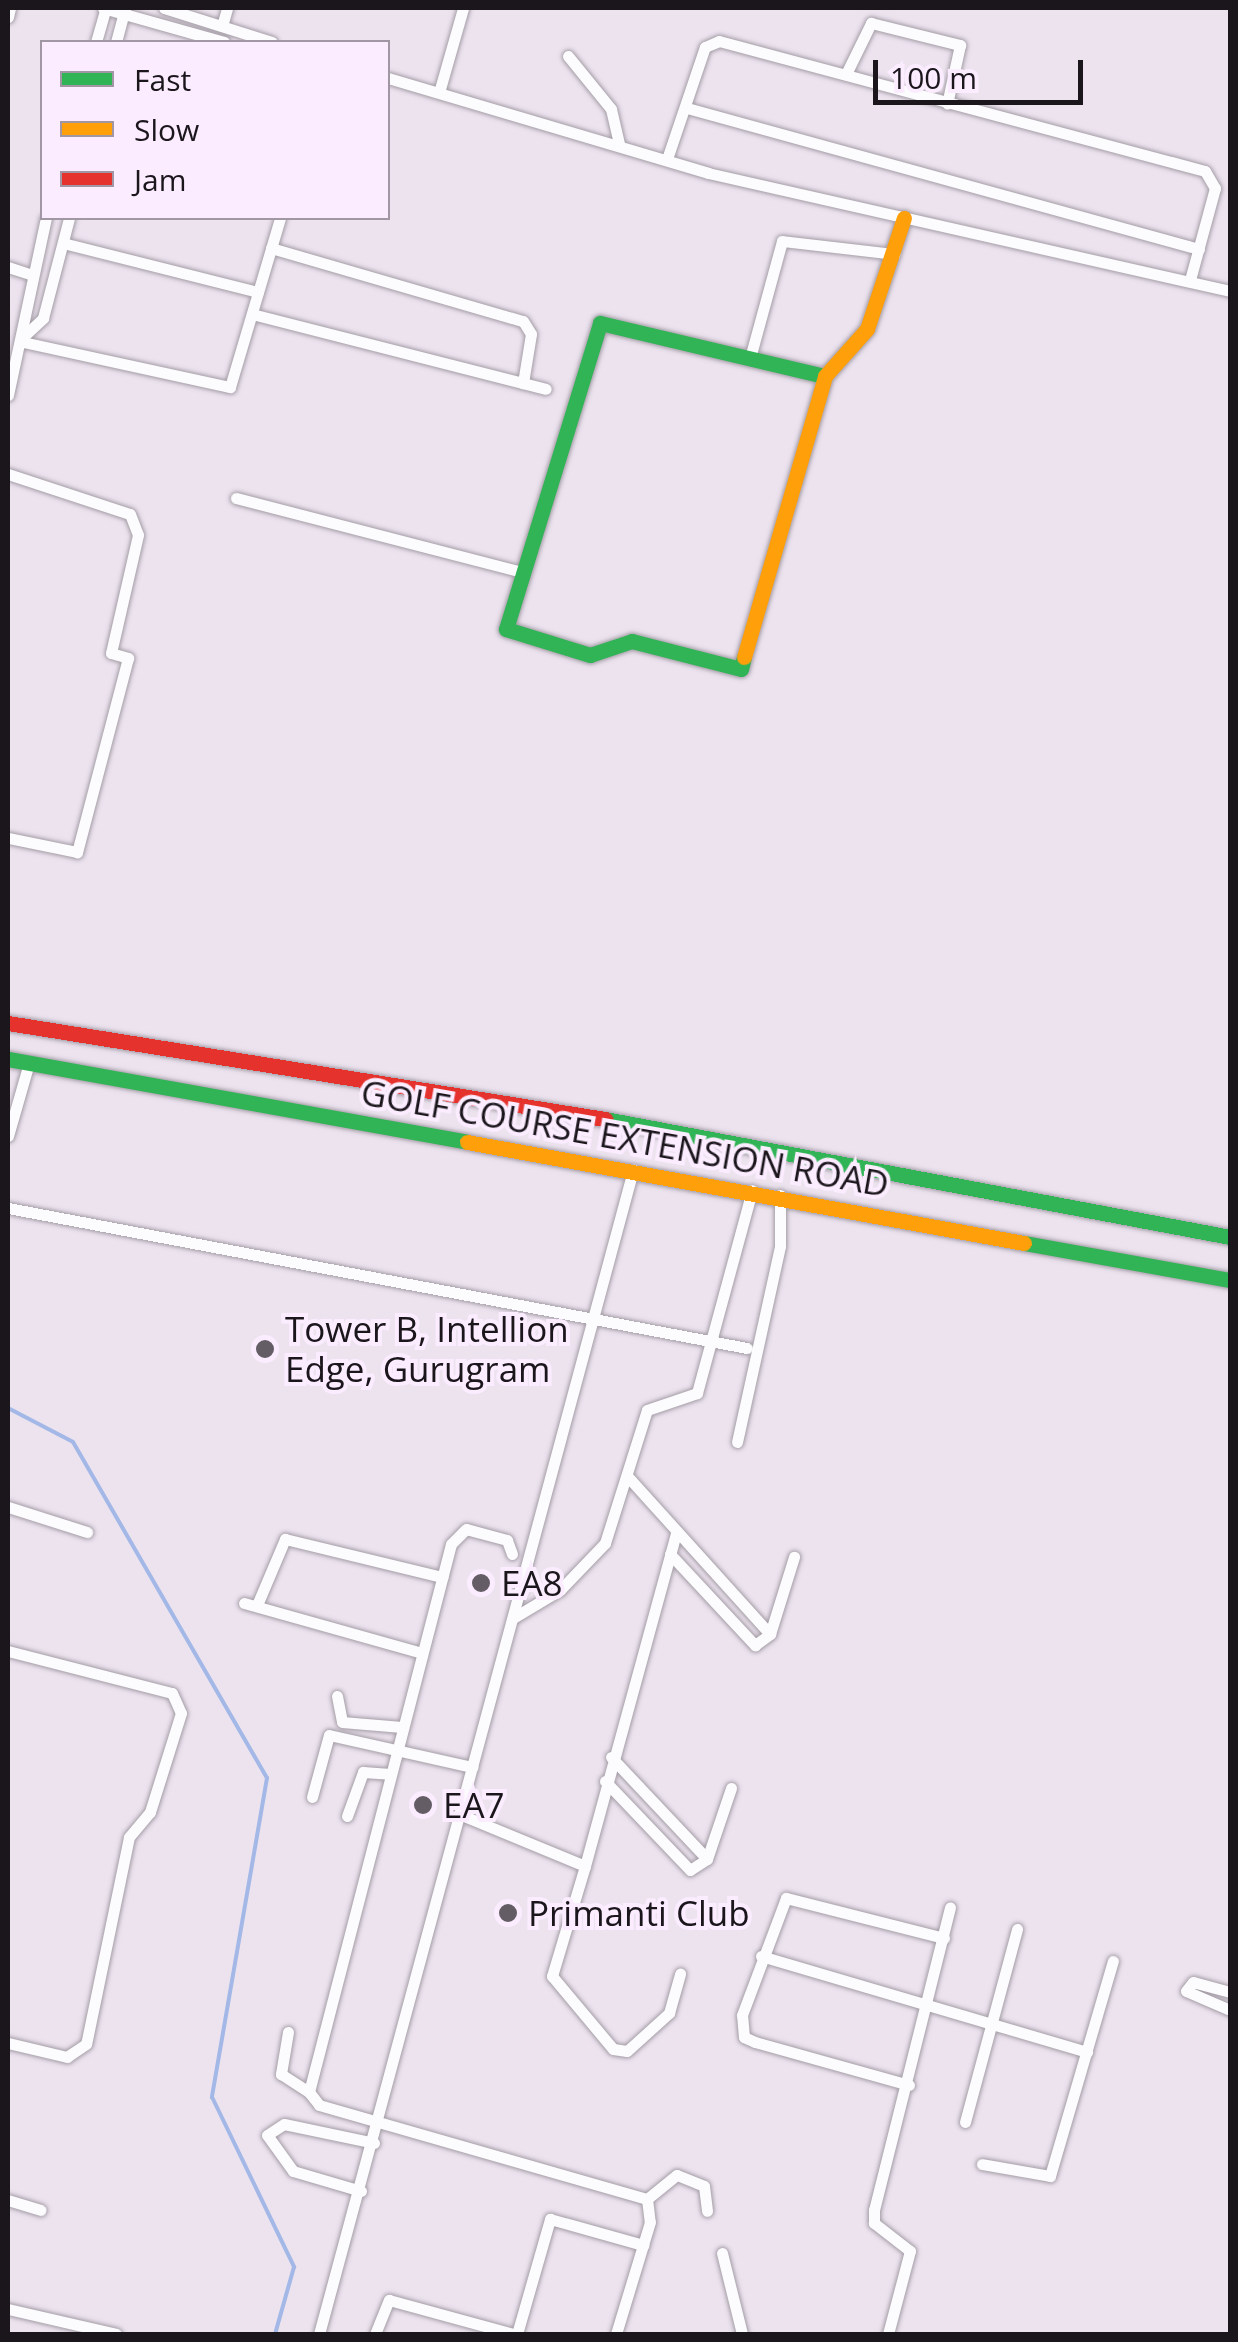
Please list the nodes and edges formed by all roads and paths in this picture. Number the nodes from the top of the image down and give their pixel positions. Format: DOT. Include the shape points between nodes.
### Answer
graph roads {
  1 [pos="10,8"];
  2 [pos="105,8"];
  3 [pos="164,8"];
  4 [pos="227,8"];
  5 [pos="463,8"];
  6 [pos="124,12"];
  7 [pos="8,16"];
  8 [pos="222,26"];
  9 [pos="97,40"];
  10 [pos="117,40"];
  11 [pos="217,40"];
  12 [pos="266,40"];
  13 [pos="568,56"];
  14 [pos="846,74"];
  15 [pos="390,78"];
  16 [pos="440,89"];
  17 [pos="946,104"];
  18 [pos="687,108"];
  19 [pos="619,144"];
  20 [pos="668,156"];
  21 [pos="904,218"];
  22 [pos="45,220"];
  23 [pos="68,220"];
  24 [pos="279,220"];
  25 [pos="63,242"];
  26 [pos="271,248"];
  27 [pos="1199,249"];
  28 [pos="894,254"];
  29 [pos="8,268"];
  30 [pos="30,274"];
  31 [pos="1190,280"];
  32 [pos="1230,291"];
  33 [pos="258,292"];
  34 [pos="252,314"];
  35 [pos="24,338"];
  36 [pos="750,358"];
  37 [pos="826,376"];
  38 [pos="523,383"];
  39 [pos="546,389"];
  40 [pos="8,395"];
  41 [pos="8,474"];
  42 [pos="236,498"];
  43 [pos="522,572"];
  44 [pos="8,838"];
  45 [pos="8,1023"];
  46 [pos="29,1063"];
  47 [pos="9,1065"];
  48 [pos="8,1136"];
  49 [pos="633,1170"];
  50 [pos="752,1190"];
  51 [pos="780,1195"];
  52 [pos="8,1208"];
  53 [pos="1230,1236"];
  54 [pos="1230,1280"];
  55 [pos="594,1321"];
  56 [pos="713,1338"];
  57 [pos="747,1348"];
  58 [pos="737,1442"];
  59 [pos="629,1478"];
  60 [pos="8,1507"];
  61 [pos="87,1532"];
  62 [pos="676,1532"];
  63 [pos="512,1554"];
  64 [pos="670,1554"];
  65 [pos="794,1558"];
  66 [pos="442,1577"];
  67 [pos="513,1618"];
  68 [pos="770,1634"];
  69 [pos="8,1651"];
  70 [pos="422,1653"];
  71 [pos="338,1696"];
  72 [pos="402,1727"];
  73 [pos="396,1748"];
  74 [pos="612,1758"];
  75 [pos="472,1767"];
  76 [pos="390,1774"];
  77 [pos="605,1781"];
  78 [pos="636,1783"];
  79 [pos="731,1788"];
  80 [pos="312,1797"];
  81 [pos="620,1797"];
  82 [pos="459,1814"];
  83 [pos="347,1816"];
  84 [pos="683,1833"];
  85 [pos="667,1849"];
  86 [pos="707,1859"];
  87 [pos="585,1866"];
  88 [pos="950,1907"];
  89 [pos="1016,1929"];
  90 [pos="944,1938"];
  91 [pos="761,1956"];
  92 [pos="1112,1961"];
  93 [pos="680,1974"];
  94 [pos="1230,1992"];
  95 [pos="928,2008"];
  96 [pos="1230,2010"];
  97 [pos="991,2026"];
  98 [pos="288,2032"];
  99 [pos="8,2042"];
  100 [pos="1087,2052"];
  101 [pos="909,2084"];
  102 [pos="309,2092"];
  103 [pos="964,2122"];
  104 [pos="378,2124"];
  105 [pos="374,2143"];
  106 [pos="982,2164"];
  107 [pos="361,2190"];
  108 [pos="647,2199"];
  109 [pos="8,2200"];
  110 [pos="41,2210"];
  111 [pos="707,2211"];
  112 [pos="644,2245"];
  113 [pos="722,2253"];
  114 [pos="8,2309"];
  115 [pos="116,2334"];
  116 [pos="319,2334"];
  117 [pos="374,2334"];
  118 [pos="515,2334"];
  119 [pos="616,2334"];
  120 [pos="742,2334"];
  121 [pos="888,2334"];
  1 -- 7 [label="street"];
  2 -- 6 [label="street"];
  2 -- 9 [label="street"];
  3 -- 8 [label="street"];
  4 -- 8 [label="street"];
  5 -- 16 [label="street"];
  6 -- 10 [label="street"];
  6 -- 11 [label="street"];
  8 -- 12 [label="street"];
  13 -- 19 [label="street" via="611,109"];
  14 -- 17 [label="street"];
  14 -- 17 [label="street" via="870,23 960,45"];
  14 -- 18 [label="street" via="713,41"];
  15 -- 16 [label="street"];
  16 -- 19 [label="street"];
  17 -- 27 [label="street" via="1205,171 1216,188"];
  18 -- 20 [label="street"];
  18 -- 27 [label="street"];
  19 -- 20 [label="street"];
  20 -- 21 [label="street"];
  21 -- 28 [label="main road"];
  21 -- 31 [label="street"];
  22 -- 30 [label="street"];
  23 -- 25 [label="street"];
  24 -- 26 [label="street"];
  25 -- 33 [label="street"];
  25 -- 35 [label="street" via="42,318"];
  26 -- 33 [label="street"];
  26 -- 38 [label="street" via="523,320 531,334"];
  27 -- 31 [label="street"];
  28 -- 36 [label="street" via="782,241"];
  28 -- 37 [label="main road" via="867,328"];
  29 -- 30 [label="street"];
  30 -- 35 [label="street" via="20,308"];
  31 -- 32 [label="street"];
  33 -- 34 [label="street"];
  34 -- 35 [label="street" via="230,387"];
  34 -- 38 [label="street"];
  35 -- 40 [label="street"];
  36 -- 37 [label="main road"];
  36 -- 43 [label="main road" via="600,323 590,331"];
  37 -- 43 [label="main road" via="741,669 632,641 590,655 506,629"];
  38 -- 39 [label="street"];
  41 -- 44 [label="street" via="130,514 138,535 111,652 128,658 77,852"];
  42 -- 43 [label="street"];
  45 -- 53 [label="main road" via="640,1125"];
  46 -- 47 [label="main road, GOLF COURSE EXTENSION ROAD"];
  46 -- 48 [label="street"];
  46 -- 49 [label="main road, GOLF COURSE EXTENSION ROAD"];
  49 -- 50 [label="main road, GOLF COURSE EXTENSION ROAD"];
  49 -- 55 [label="street"];
  50 -- 51 [label="main road, GOLF COURSE EXTENSION ROAD"];
  50 -- 56 [label="street"];
  51 -- 54 [label="main road, GOLF COURSE EXTENSION ROAD"];
  51 -- 58 [label="street" via="780,1246"];
  52 -- 55 [label="street"];
  55 -- 56 [label="street"];
  55 -- 67 [label="street"];
  56 -- 57 [label="street"];
  56 -- 59 [label="street" via="692,1400 647,1410"];
  59 -- 62 [label="street"];
  59 -- 67 [label="street" via="616,1521 584,1570"];
  60 -- 61 [label="street"];
  62 -- 64 [label="street"];
  62 -- 68 [label="street"];
  63 -- 66 [label="street" via="502,1538 461,1530"];
  64 -- 68 [label="street" via="746,1642"];
  64 -- 74 [label="street"];
  65 -- 68 [label="street"];
  66 -- 70 [label="street"];
  66 -- 70 [label="street" via="284,1539 250,1604"];
  67 -- 75 [label="street"];
  69 -- 99 [label="street" via="172,1693 181,1713 151,1808 128,1837 86,2044 67,2058"];
  70 -- 72 [label="street"];
  71 -- 72 [label="street" via="342,1722"];
  72 -- 73 [label="street"];
  73 -- 75 [label="street"];
  73 -- 76 [label="street"];
  73 -- 80 [label="street" via="330,1735"];
  74 -- 77 [label="street"];
  74 -- 78 [label="street"];
  75 -- 82 [label="street"];
  76 -- 83 [label="street" via="363,1772"];
  76 -- 102 [label="street"];
  77 -- 81 [label="street"];
  77 -- 87 [label="street"];
  78 -- 81 [label="street"];
  78 -- 84 [label="street"];
  79 -- 86 [label="street"];
  81 -- 85 [label="street"];
  82 -- 87 [label="street"];
  82 -- 104 [label="street"];
  84 -- 85 [label="street"];
  84 -- 86 [label="street"];
  85 -- 86 [label="street" via="690,1870"];
  87 -- 93 [label="street" via="552,1976 613,2048 627,2050 669,2013"];
  88 -- 90 [label="street"];
  89 -- 97 [label="street"];
  90 -- 91 [label="street" via="786,1898"];
  90 -- 95 [label="street"];
  91 -- 95 [label="street"];
  91 -- 101 [label="street" via="744,2037"];
  92 -- 100 [label="street"];
  94 -- 96 [label="street" via="1192,1982 1186,1991"];
  95 -- 97 [label="street"];
  95 -- 101 [label="street"];
  97 -- 100 [label="street"];
  97 -- 103 [label="street"];
  98 -- 102 [label="street" via="281,2074"];
  100 -- 106 [label="street" via="1050,2176"];
  101 -- 121 [label="street" via="874,2210 874,2223 910,2251"];
  102 -- 104 [label="street" via="319,2105"];
  104 -- 105 [label="street"];
  104 -- 108 [label="street"];
  105 -- 107 [label="street"];
  105 -- 107 [label="street" via="284,2124 269,2130 268,2144 290,2168"];
  107 -- 116 [label="street"];
  108 -- 111 [label="street" via="676,2175 704,2186"];
  108 -- 112 [label="street"];
  109 -- 110 [label="street"];
  112 -- 118 [label="street" via="550,2219"];
  112 -- 119 [label="street"];
  113 -- 120 [label="street"];
  114 -- 115 [label="street"];
  117 -- 118 [label="street" via="389,2300"];
}
